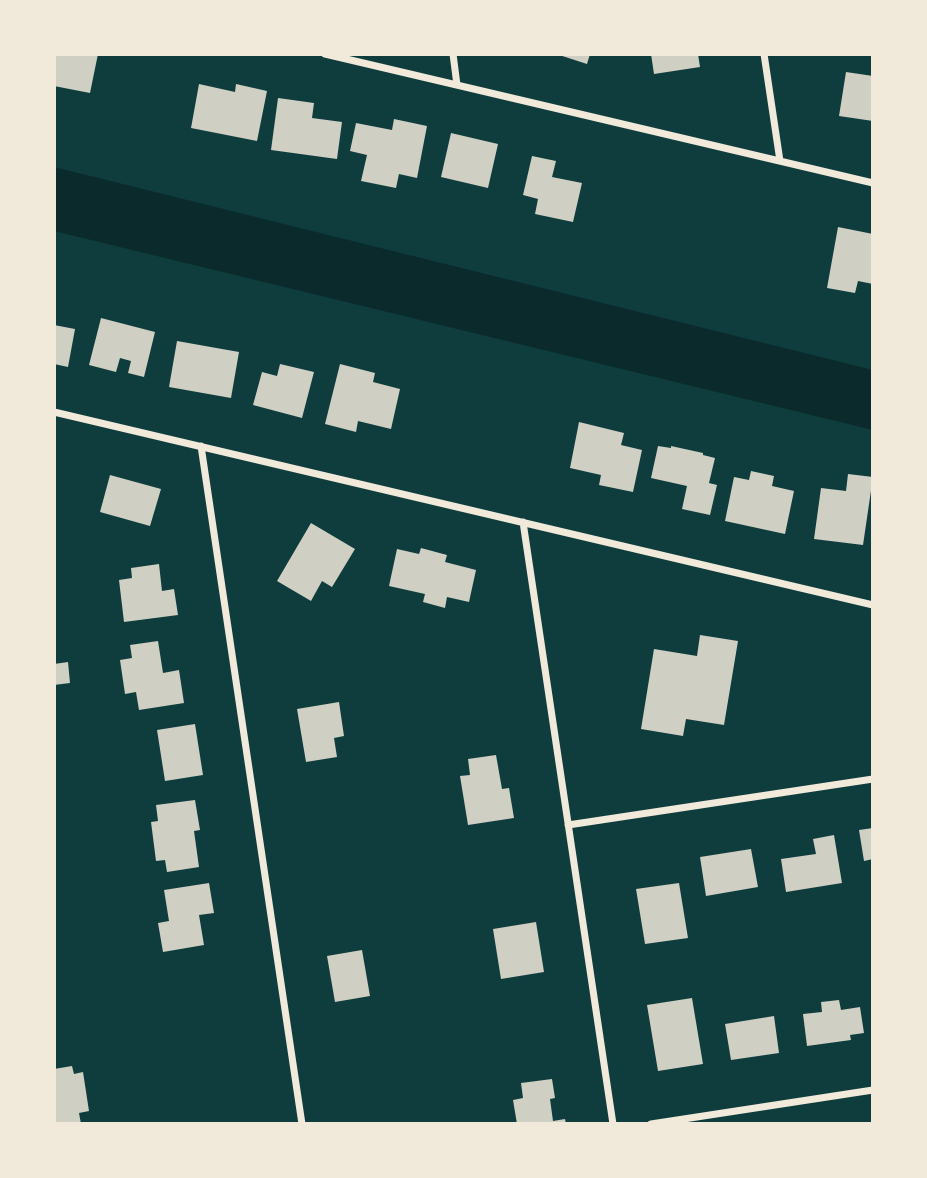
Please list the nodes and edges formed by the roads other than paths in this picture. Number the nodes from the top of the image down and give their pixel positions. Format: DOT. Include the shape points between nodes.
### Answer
graph roads {
  1 [pos="325,54"];
  2 [pos="453,54"];
  3 [pos="764,54"];
  4 [pos="457,85"];
  5 [pos="780,162"];
  6 [pos="873,183"];
  7 [pos="54,412"];
  8 [pos="201,446"];
  9 [pos="523,522"];
  10 [pos="873,605"];
  11 [pos="873,779"];
  12 [pos="568,825"];
  13 [pos="873,1090"];
  14 [pos="302,1124"];
  15 [pos="613,1124"];
  16 [pos="651,1124"];
  1 -- 4 [label="street"];
  2 -- 4 [label="street"];
  3 -- 5 [label="street"];
  4 -- 5 [label="street"];
  5 -- 6 [label="street"];
  7 -- 8 [label="street"];
  8 -- 9 [label="street"];
  8 -- 14 [label="street"];
  9 -- 10 [label="street"];
  9 -- 12 [label="street"];
  11 -- 12 [label="street"];
  12 -- 15 [label="street"];
  13 -- 16 [label="street"];
}
